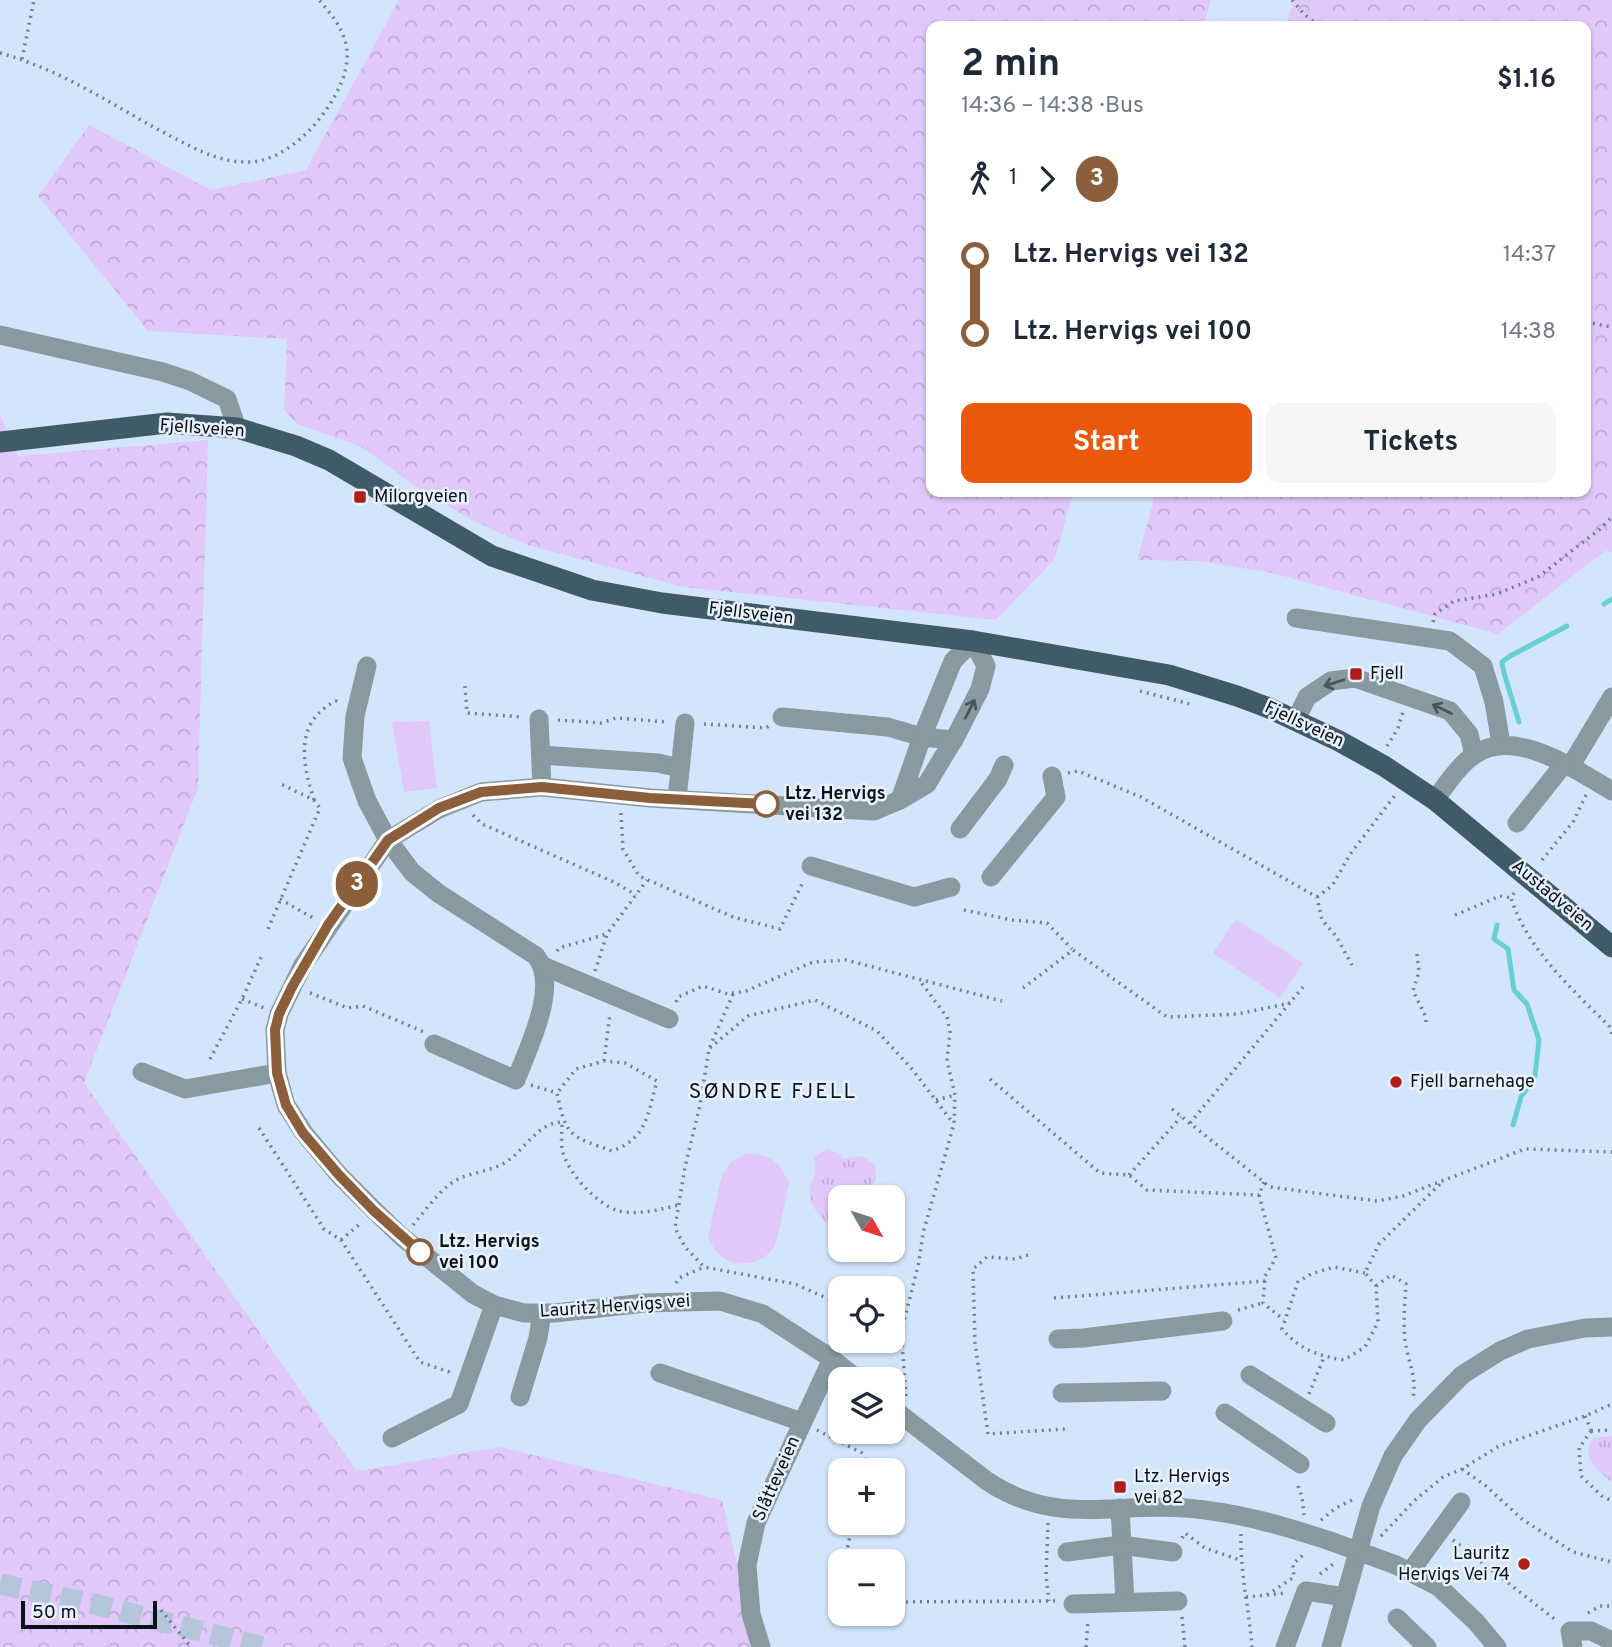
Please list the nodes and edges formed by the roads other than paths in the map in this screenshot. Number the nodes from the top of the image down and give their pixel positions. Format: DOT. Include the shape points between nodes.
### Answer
graph roads {
  1 [pos="0,335"];
  2 [pos="237,428"];
  3 [pos="0,442"];
  4 [pos="1296,618"];
  5 [pos="973,641"];
  6 [pos="367,666"];
  7 [pos="1612,697"];
  8 [pos="782,717"];
  9 [pos="539,719"];
  10 [pos="1296,720"];
  11 [pos="685,723"];
  12 [pos="922,737"];
  13 [pos="954,740"];
  14 [pos="1501,744"];
  15 [pos="541,755"];
  16 [pos="1474,755"];
  17 [pos="1004,765"];
  18 [pos="1567,766"];
  19 [pos="680,768"];
  20 [pos="1052,776"];
  21 [pos="542,787"];
  22 [pos="1612,791"];
  23 [pos="677,799"];
  24 [pos="900,800"];
  25 [pos="1435,800"];
  26 [pos="1517,823"];
  27 [pos="960,829"];
  28 [pos="388,840"];
  29 [pos="1492,846"];
  30 [pos="811,866"];
  31 [pos="991,877"];
  32 [pos="951,887"];
  33 [pos="1612,947"];
  34 [pos="546,967"];
  35 [pos="669,1019"];
  36 [pos="434,1044"];
  37 [pos="142,1072"];
  38 [pos="277,1073"];
  39 [pos="494,1305"];
  40 [pos="542,1313"];
  41 [pos="1229,1316"];
  42 [pos="1612,1327"];
  43 [pos="1058,1339"];
  44 [pos="832,1359"];
  45 [pos="842,1367"];
  46 [pos="660,1373"];
  47 [pos="1250,1375"];
  48 [pos="1162,1391"];
  49 [pos="1062,1393"];
  50 [pos="520,1397"];
  51 [pos="1225,1413"];
  52 [pos="905,1417"];
  53 [pos="802,1422"];
  54 [pos="1326,1423"];
  55 [pos="392,1438"];
  56 [pos="1300,1464"];
  57 [pos="1461,1502"];
  58 [pos="1120,1508"];
  59 [pos="1121,1545"];
  60 [pos="1067,1552"];
  61 [pos="1173,1552"];
  62 [pos="1403,1568"];
  63 [pos="1345,1597"];
  64 [pos="1178,1601"];
  65 [pos="1125,1602"];
  66 [pos="1082,1603"];
  67 [pos="1397,1618"];
  68 [pos="1571,1639"];
  69 [pos="1612,1641"];
  70 [pos="761,1647"];
  71 [pos="1285,1647"];
  72 [pos="1331,1647"];
  73 [pos="1427,1647"];
  74 [pos="1497,1647"];
  1 -- 2 [label="street" via="190,381 227,400"];
  2 -- 3 [label="main road, Fjellsveien" via="167,423"];
  2 -- 5 [label="main road, Fjellsveien" via="329,460 492,556 592,590 662,603"];
  4 -- 14 [label="street" via="1450,641 1483,666"];
  5 -- 10 [label="main road, Fjellsveien" via="1169,675"];
  5 -- 12 [label="street" via="953,661"];
  13 -- 5 [label="street, Lauritz Hervigs vei, one-way" via="980,689 986,666"];
  6 -- 28 [label="street" via="355,716 352,758"];
  7 -- 18 [label="street"];
  8 -- 12 [label="street" via="888,727"];
  9 -- 15 [label="street"];
  16 -- 10 [label="street, one-way" via="1469,734 1450,711 1355,678 1331,681 1307,697"];
  10 -- 25 [label="main road, Fjellsveien" via="1384,766"];
  11 -- 19 [label="street"];
  12 -- 13 [label="street"];
  12 -- 24 [label="street"];
  13 -- 24 [label="street, Lauritz Hervigs vei" via="927,784"];
  14 -- 16 [label="street"];
  14 -- 18 [label="street" via="1544,753"];
  15 -- 19 [label="street" via="658,762"];
  15 -- 21 [label="street"];
  16 -- 25 [label="street"];
  17 -- 27 [label="street"];
  18 -- 22 [label="street"];
  18 -- 26 [label="street"];
  19 -- 23 [label="street"];
  20 -- 31 [label="street" via="1056,797"];
  21 -- 23 [label="street, Lauritz Hervigs vei"];
  21 -- 28 [label="street, Lauritz Hervigs vei" via="481,792 439,808"];
  23 -- 24 [label="street, Lauritz Hervigs vei" via="874,811"];
  25 -- 29 [label="main road, Fjellsveien"];
  28 -- 34 [label="street" via="412,872 438,893"];
  28 -- 38 [label="street, Lauritz Hervigs vei" via="328,925 279,1014"];
  29 -- 33 [label="main road, Austadveien"];
  30 -- 32 [label="street" via="914,897"];
  34 -- 35 [label="street"];
  34 -- 36 [label="street" via="545,997 516,1080"];
  37 -- 38 [label="street" via="186,1089"];
  38 -- 39 [label="street, Lauritz Hervigs vei" via="293,1119 339,1175 402,1237 473,1294"];
  39 -- 40 [label="street, Lauritz Hervigs vei"];
  39 -- 55 [label="street" via="459,1404"];
  40 -- 44 [label="street, Lauritz Hervigs vei" via="720,1301 762,1314"];
  40 -- 50 [label="street"];
  41 -- 43 [label="street"];
  42 -- 63 [label="street" via="1528,1339 1462,1375 1425,1413 1393,1457 1371,1506"];
  44 -- 45 [label="street, Lauritz Hervigs vei"];
  44 -- 53 [label="street, Slåtteveien"];
  46 -- 53 [label="street"];
  47 -- 54 [label="street"];
  48 -- 49 [label="street"];
  51 -- 56 [label="street"];
  52 -- 58 [label="street" via="987,1481 1017,1498 1061,1509"];
  53 -- 70 [label="street, Slåtteveien" via="755,1523 747,1565 751,1614"];
  57 -- 62 [label="street"];
  58 -- 59 [label="street"];
  58 -- 62 [label="street, bridge" via="1241,1514"];
  59 -- 60 [label="street"];
  59 -- 61 [label="street"];
  59 -- 65 [label="street"];
  62 -- 74 [label="street" via="1439,1587"];
  63 -- 71 [label="street" via="1305,1581"];
  63 -- 72 [label="street"];
  64 -- 65 [label="street"];
  65 -- 66 [label="street"];
  67 -- 73 [label="street"];
  68 -- 69 [label="street" via="1591,1631"];
}
